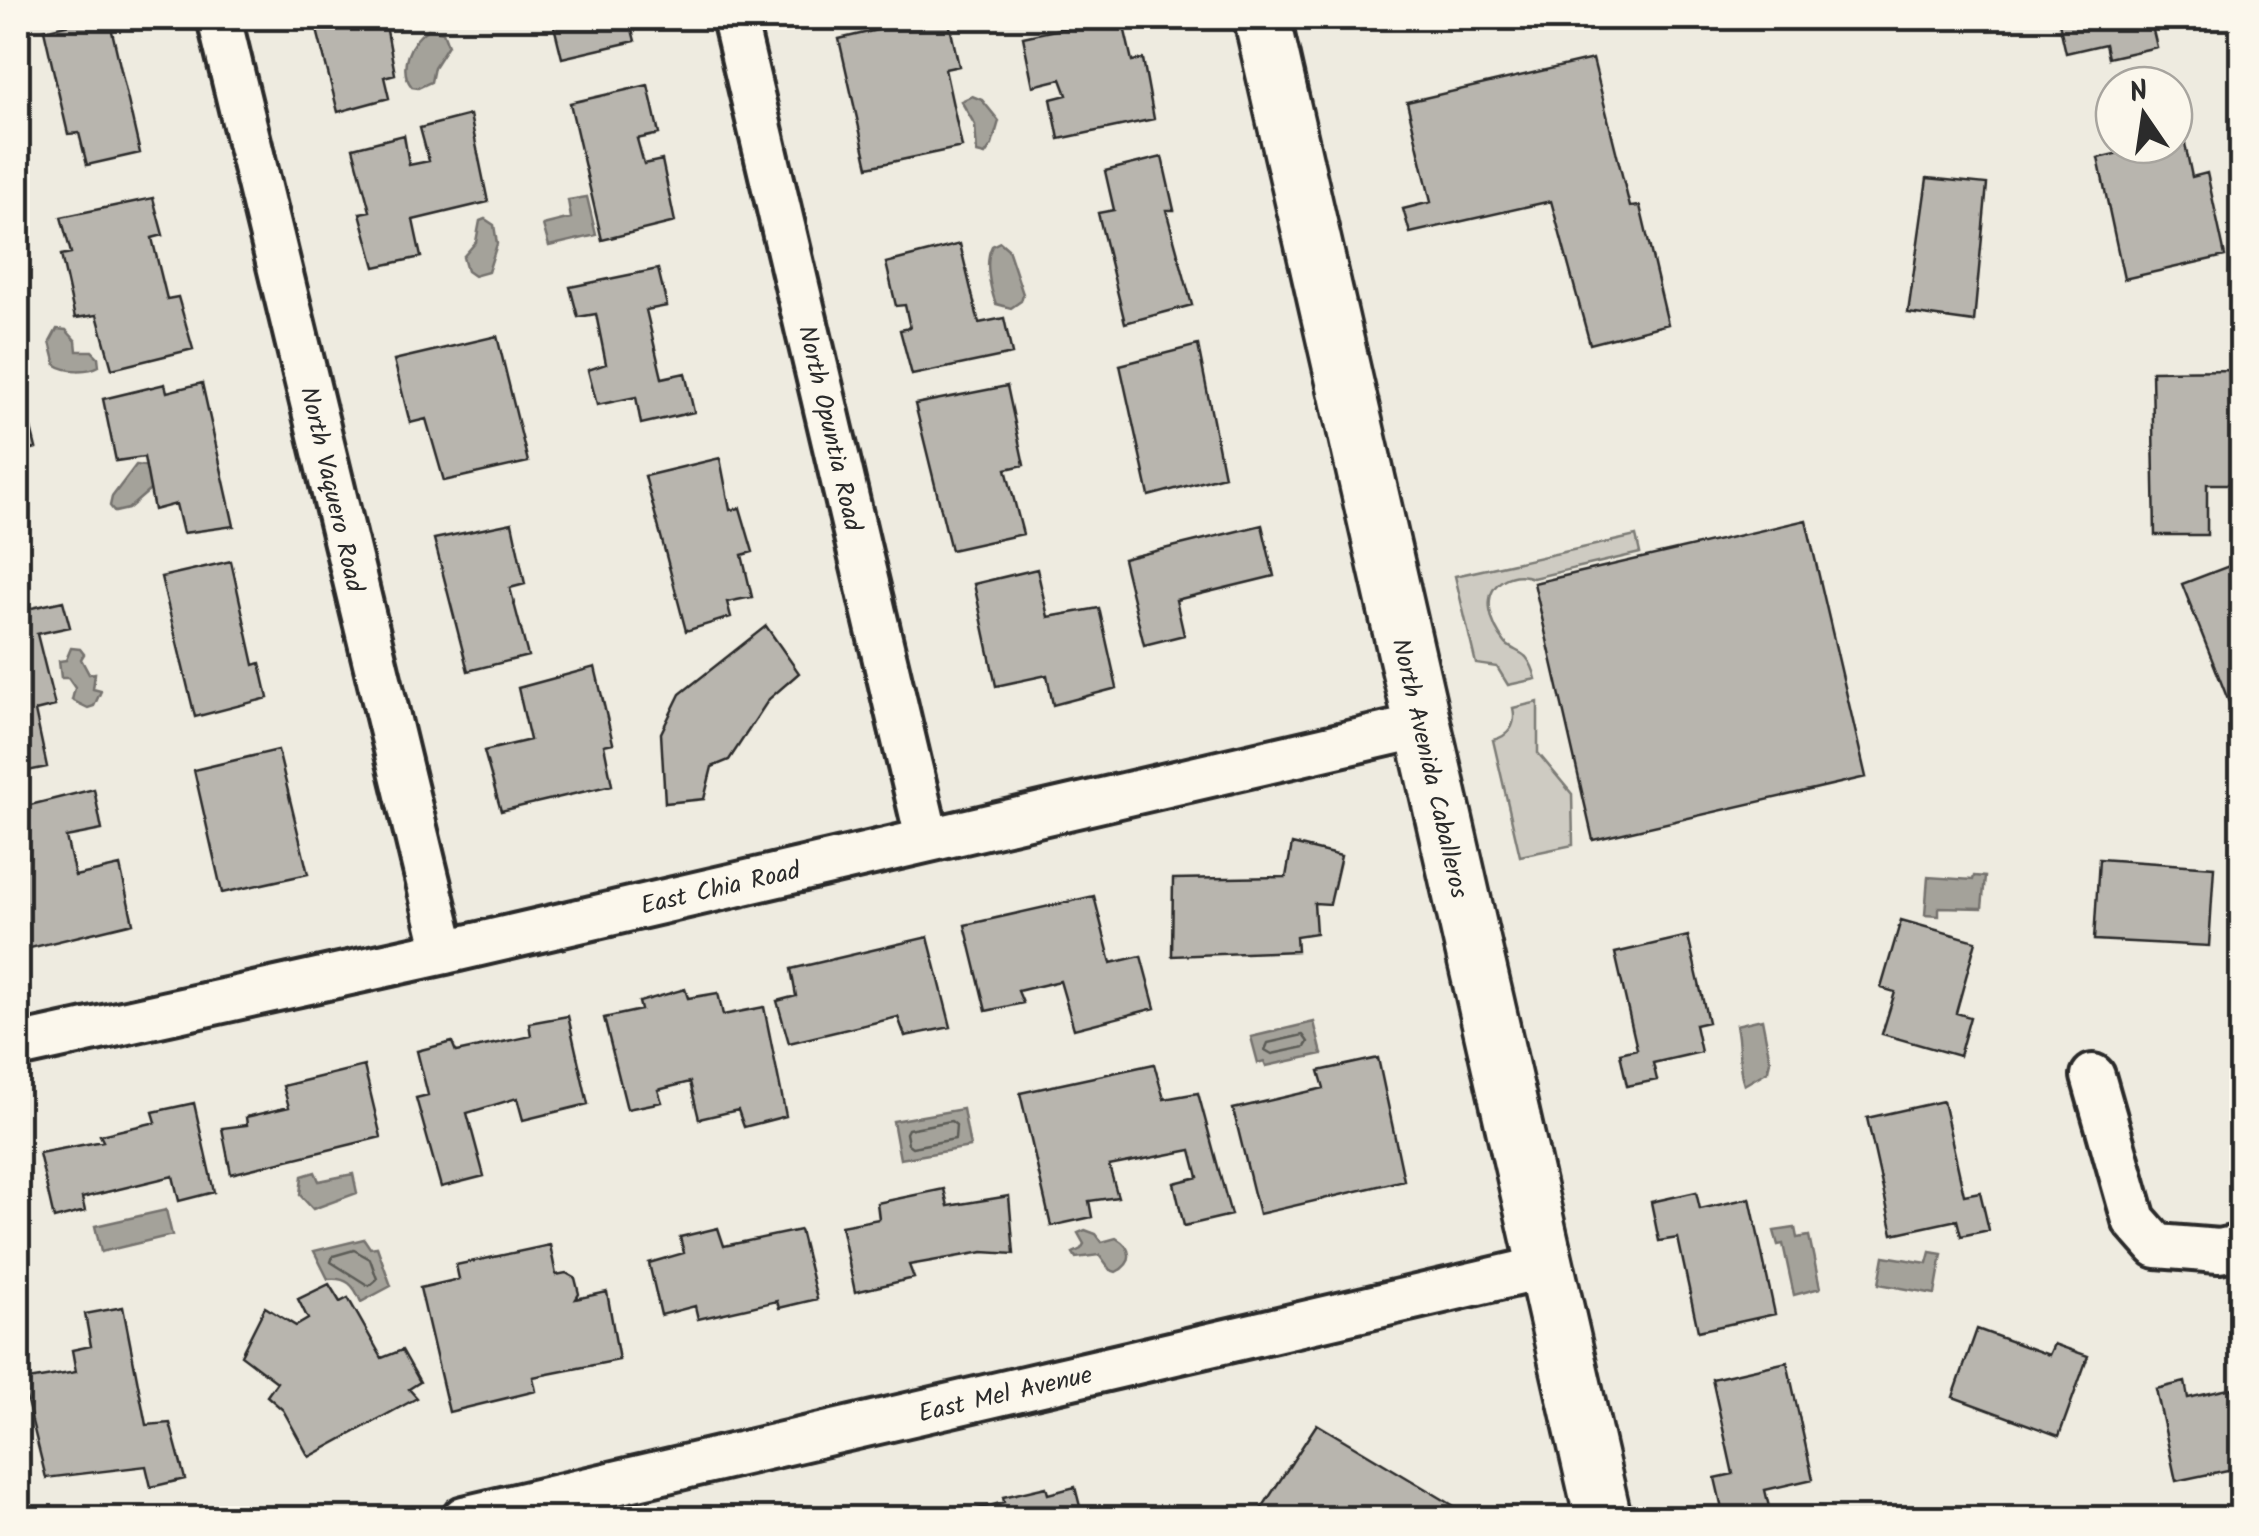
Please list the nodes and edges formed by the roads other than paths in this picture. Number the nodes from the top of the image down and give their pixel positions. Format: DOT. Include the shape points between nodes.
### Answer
graph roads {
  1 [pos="734,18"];
  2 [pos="1262,18"];
  3 [pos="221,26"];
  4 [pos="1422,726"];
  5 [pos="928,838"];
  6 [pos="444,952"];
  7 [pos="18,1046"];
  8 [pos="2093,1076"];
  9 [pos="2242,1246"];
  10 [pos="1546,1267"];
  11 [pos="464,1518"];
  12 [pos="1604,1518"];
  1 -- 5 [label="street, North Opuntia Road"];
  2 -- 4 [label="street, North Avenida Caballeros"];
  3 -- 6 [label="street, North Vaquero Road"];
  4 -- 5 [label="street, East Chia Road"];
  4 -- 10 [label="street, North Avenida Caballeros"];
  5 -- 6 [label="street, East Chia Road"];
  6 -- 7 [label="street, East Chia Road"];
  8 -- 9 [label="street" via="2134,1220 2157,1246"];
  10 -- 11 [label="street, East Mel Avenue"];
  10 -- 12 [label="street, North Avenida Caballeros"];
}
